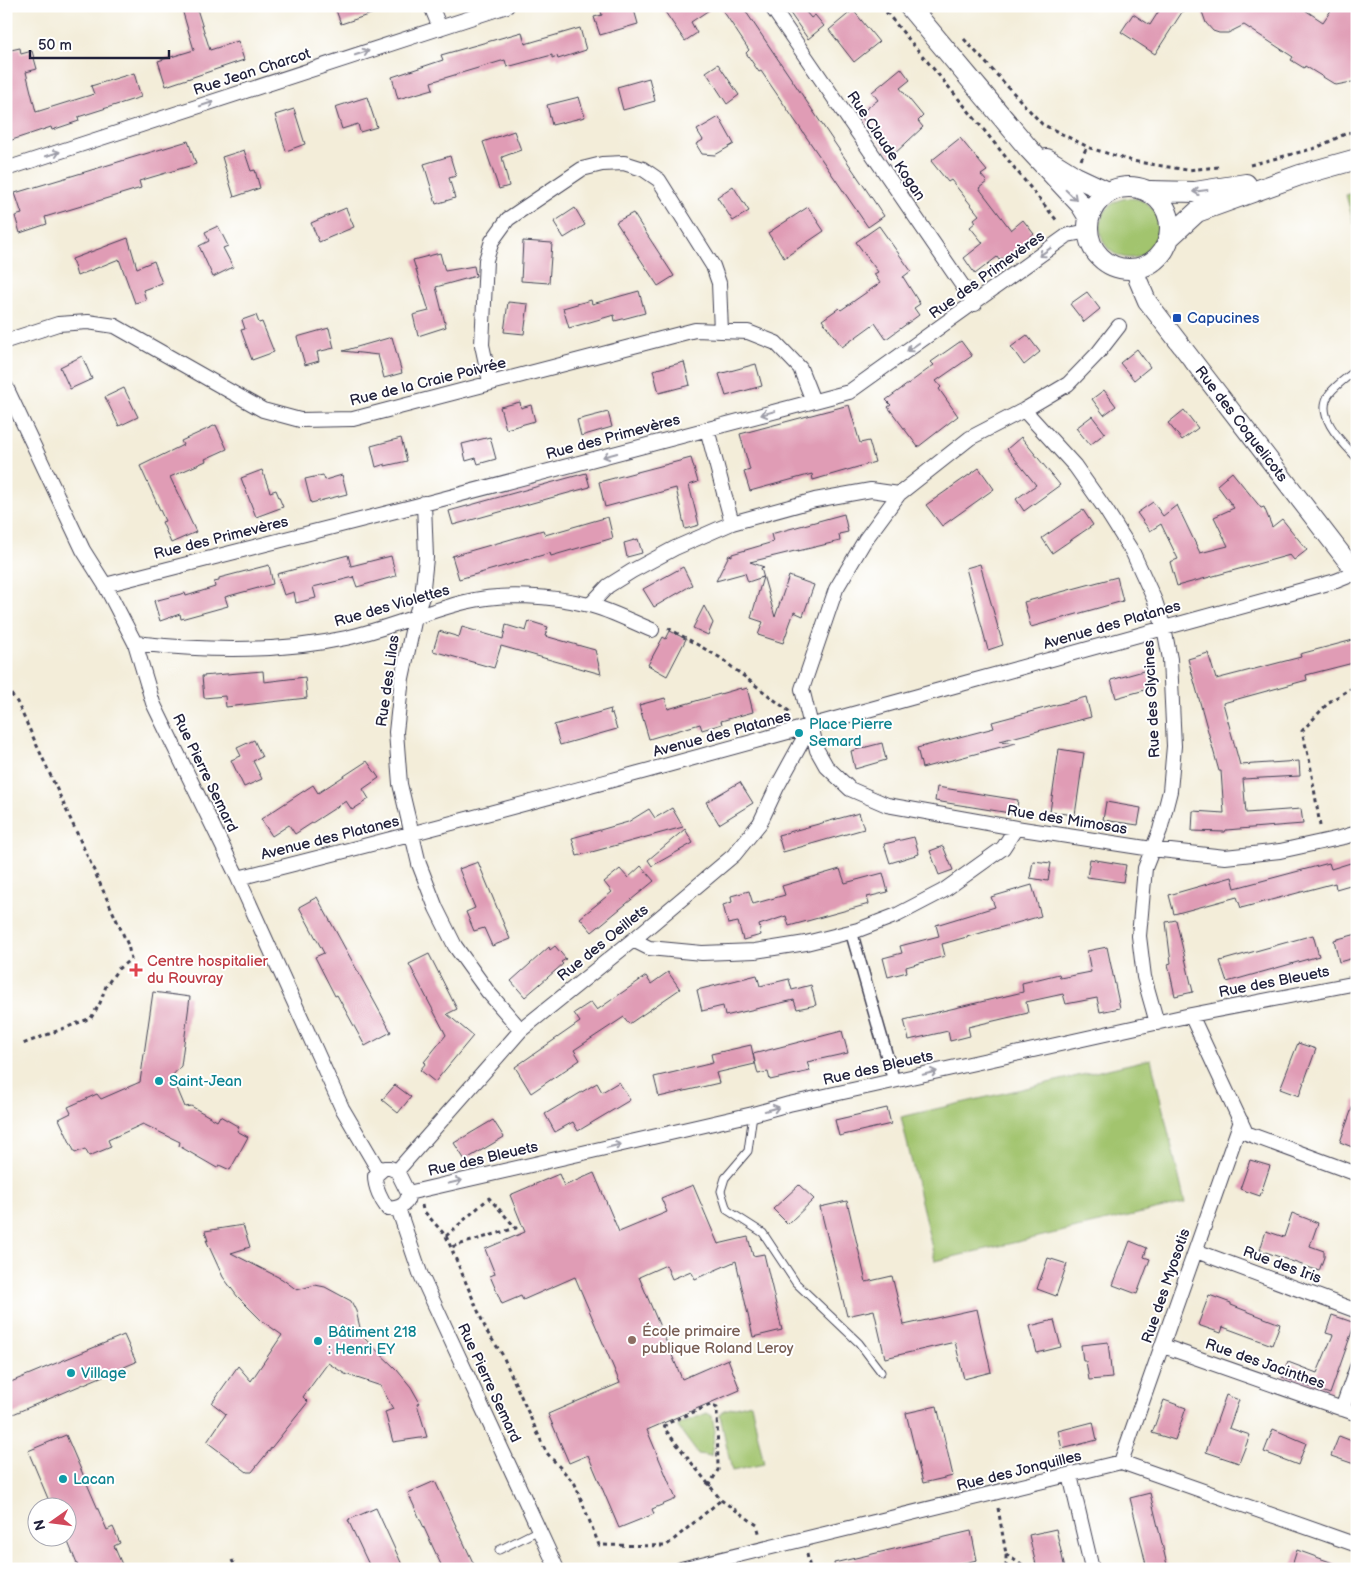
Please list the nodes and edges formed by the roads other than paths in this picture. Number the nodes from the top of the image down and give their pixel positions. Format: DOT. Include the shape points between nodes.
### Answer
graph roads {
  1 [pos="431,6"];
  2 [pos="507,6"];
  3 [pos="771,6"];
  4 [pos="909,6"];
  5 [pos="440,28"];
  6 [pos="1028,148"];
  7 [pos="1357,159"];
  8 [pos="6,169"];
  9 [pos="1300,175"];
  10 [pos="1150,191"];
  11 [pos="1108,192"];
  12 [pos="1088,225"];
  13 [pos="1170,236"];
  14 [pos="1136,269"];
  15 [pos="975,304"];
  16 [pos="1119,326"];
  17 [pos="722,331"];
  18 [pos="6,341"];
  19 [pos="1357,369"];
  20 [pos="490,382"];
  21 [pos="6,387"];
  22 [pos="814,401"];
  23 [pos="1024,410"];
  24 [pos="707,429"];
  25 [pos="1357,458"];
  26 [pos="899,494"];
  27 [pos="424,503"];
  28 [pos="732,523"];
  29 [pos="1356,573"];
  30 [pos="105,585"];
  31 [pos="590,606"];
  32 [pos="416,617"];
  33 [pos="1164,628"];
  34 [pos="652,630"];
  35 [pos="135,643"];
  36 [pos="810,727"];
  37 [pos="1016,828"];
  38 [pos="1357,833"];
  39 [pos="411,835"];
  40 [pos="1152,849"];
  41 [pos="238,878"];
  42 [pos="852,932"];
  43 [pos="633,940"];
  44 [pos="1357,983"];
  45 [pos="1191,1015"];
  46 [pos="1157,1022"];
  47 [pos="521,1030"];
  48 [pos="894,1081"];
  49 [pos="753,1114"];
  50 [pos="1241,1121"];
  51 [pos="379,1171"];
  52 [pos="397,1171"];
  53 [pos="1357,1174"];
  54 [pos="414,1191"];
  55 [pos="398,1208"];
  56 [pos="1196,1251"];
  57 [pos="1357,1311"];
  58 [pos="1163,1346"];
  59 [pos="1357,1367"];
  60 [pos="881,1372"];
  61 [pos="1342,1409"];
  62 [pos="1357,1414"];
  63 [pos="1120,1462"];
  64 [pos="1070,1475"];
  65 [pos="539,1530"];
  66 [pos="1357,1545"];
  67 [pos="499,1550"];
  68 [pos="704,1566"];
  69 [pos="557,1569"];
  70 [pos="681,1569"];
  71 [pos="1092,1569"];
  1 -- 5 [label="street"];
  2 -- 5 [label="street, Rue Jean Charcot"];
  3 -- 15 [label="street, Rue Claude Kogan"];
  4 -- 6 [label="main road"];
  8 -- 5 [label="street, Rue Jean Charcot, one-way"];
  6 -- 11 [label="main road" via="1076,178"];
  6 -- 12 [label="main road, one-way" via="1081,205"];
  7 -- 9 [label="main road"];
  9 -- 10 [label="main road, one-way" via="1195,192"];
  9 -- 13 [label="main road" via="1197,212"];
  10 -- 11 [label="main road" via="1129,186"];
  10 -- 13 [label="main road" via="1167,210"];
  11 -- 12 [label="main road" via="1098,201"];
  12 -- 14 [label="main road" via="1091,245 1099,257 1111,265"];
  12 -- 15 [label="street, Rue des Primevères, one-way" via="1068,235"];
  13 -- 14 [label="main road" via="1164,250 1153,262"];
  14 -- 29 [label="street, Rue des Coquelicots" via="1147,301"];
  15 -- 22 [label="street, Rue des Primevères, one-way" via="850,392"];
  16 -- 23 [label="street, Rue des Mimosas" via="1068,384"];
  17 -- 20 [label="street, Rue de la Craie Poivrée" via="694,330"];
  17 -- 20 [label="street" via="714,266 659,180 644,169 624,163 602,164 582,170 508,219 492,241 486,260 482,345"];
  17 -- 22 [label="street, Rue de la Craie Poivrée" via="748,332 776,343 800,368"];
  18 -- 20 [label="street, Rue de la Craie Poivrée" via="58,324 88,322 115,326 263,410 300,420 353,419"];
  19 -- 25 [label="lane" via="1330,393 1325,403 1326,416 1334,433"];
  21 -- 30 [label="street, Rue Pierre Semard" via="83,550"];
  22 -- 24 [label="street, Rue des Primevères, one-way"];
  23 -- 26 [label="street, Rue des Mimosas" via="970,438"];
  23 -- 33 [label="street, Rue des Glycines" via="1075,466 1106,510 1133,553"];
  24 -- 27 [label="street, Rue des Primevères, one-way"];
  24 -- 28 [label="street"];
  26 -- 28 [label="street" via="871,490 814,500"];
  26 -- 36 [label="street, Rue des Mimosas" via="865,540 836,589 802,689"];
  27 -- 30 [label="street, Rue des Primevères"];
  27 -- 32 [label="street, Rue des Lilas" via="426,558 422,597"];
  28 -- 31 [label="street" via="632,571 608,586"];
  29 -- 33 [label="street, Avenue des Platanes"];
  30 -- 35 [label="street, Rue Pierre Semard"];
  31 -- 32 [label="street, Rue des Violettes" via="544,598 500,597 467,601"];
  31 -- 34 [label="street, Rue des Violettes"];
  32 -- 35 [label="street, Rue des Violettes" via="347,638 304,645 208,649"];
  32 -- 39 [label="street, Rue des Lilas" via="402,678 396,732 400,784"];
  33 -- 36 [label="street, Avenue des Platanes"];
  33 -- 40 [label="street, Rue des Glycines" via="1170,659 1174,746 1170,791"];
  35 -- 41 [label="street, Rue Pierre Semard" via="154,703"];
  36 -- 37 [label="street, Rue des Mimosas" via="826,766 850,789 888,805"];
  36 -- 39 [label="street, Avenue des Platanes"];
  36 -- 43 [label="street, Rue des Oeillets" via="760,823 734,855"];
  37 -- 40 [label="street, Rue des Mimosas"];
  37 -- 42 [label="street" via="1003,848 943,891 897,915"];
  38 -- 40 [label="street, Rue des Mimosas" via="1280,851 1225,857"];
  39 -- 41 [label="street, Avenue des Platanes"];
  39 -- 47 [label="street, Rue des Lilas" via="436,908 456,946 488,992"];
  40 -- 46 [label="street, Rue des Glycines" via="1145,868 1139,936 1144,977"];
  41 -- 51 [label="street, Rue Pierre Semard" via="342,1108"];
  42 -- 43 [label="street" via="755,951 702,953 649,948"];
  42 -- 48 [label="street"];
  43 -- 47 [label="street, Rue des Oeillets"];
  44 -- 45 [label="street, Rue des Bleuets"];
  45 -- 46 [label="street, Rue des Bleuets"];
  45 -- 50 [label="street"];
  48 -- 46 [label="street, Rue des Bleuets, one-way"];
  47 -- 52 [label="street, Rue des Oeillets"];
  49 -- 48 [label="street, Rue des Bleuets, one-way"];
  54 -- 49 [label="street, Rue des Bleuets, one-way"];
  49 -- 60 [label="lane" via="748,1150 725,1178 720,1191 727,1210 763,1232 796,1283 859,1344"];
  50 -- 53 [label="street" via="1246,1133"];
  50 -- 56 [label="street, Rue des Myosotis"];
  51 -- 52 [label="street" via="390,1168"];
  51 -- 55 [label="street" via="375,1184 384,1204 388,1209"];
  52 -- 54 [label="street"];
  54 -- 55 [label="street"];
  55 -- 65 [label="street, Rue Pierre Semard" via="420,1273"];
  56 -- 57 [label="street, Rue des Iris"];
  56 -- 58 [label="street, Rue des Myosotis"];
  58 -- 61 [label="street, Rue des Jacinthes"];
  58 -- 63 [label="street, Rue des Myosotis"];
  59 -- 61 [label="street"];
  61 -- 62 [label="street, Rue des Jacinthes"];
  63 -- 64 [label="street, Rue des Jonquilles"];
  63 -- 66 [label="street"];
  64 -- 68 [label="street, Rue des Jonquilles" via="763,1548"];
  64 -- 71 [label="street"];
  65 -- 67 [label="lane"];
  65 -- 69 [label="street, Rue Pierre Semard"];
  68 -- 70 [label="street, Rue des Jonquilles"];
}
